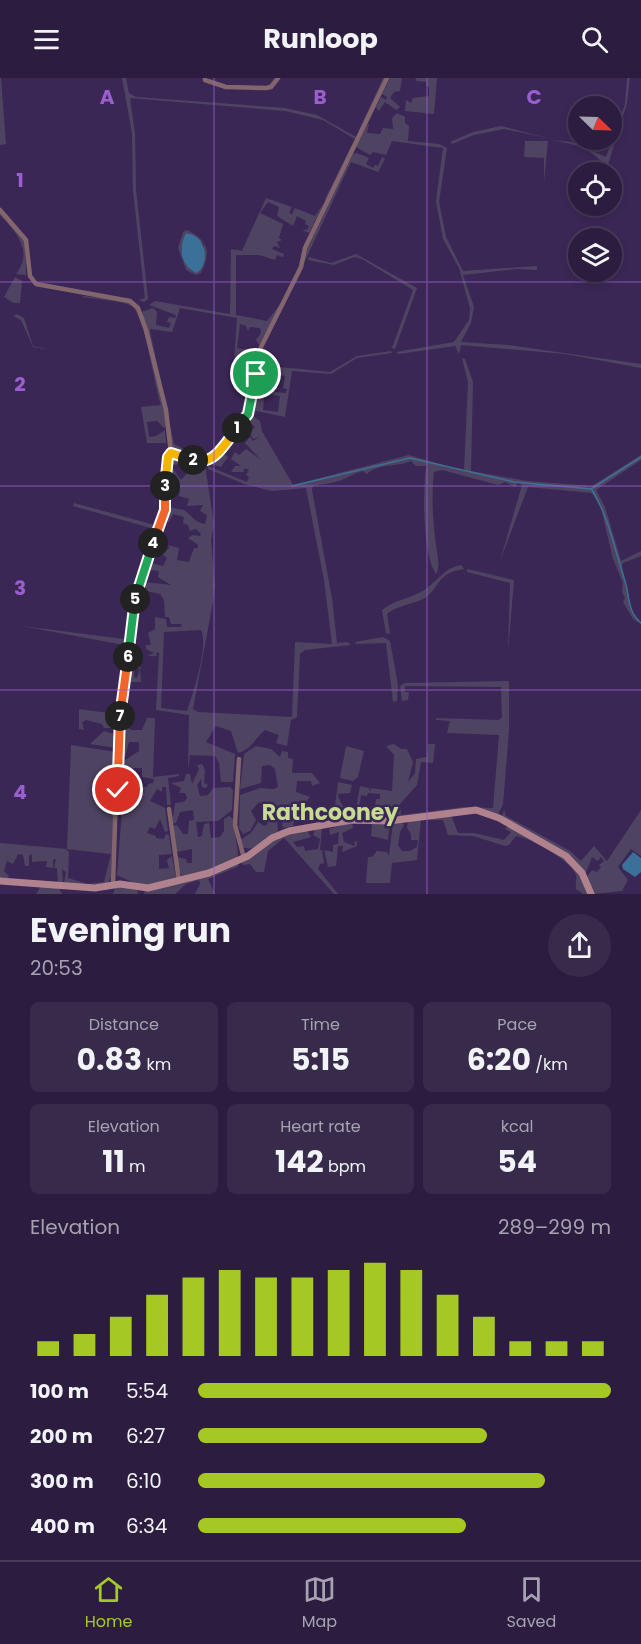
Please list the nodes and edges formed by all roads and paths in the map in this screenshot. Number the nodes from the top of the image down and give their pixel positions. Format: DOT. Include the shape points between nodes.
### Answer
graph roads {
  1 [pos="205,78"];
  2 [pos="278,78"];
  3 [pos="387,78"];
  4 [pos="0,210"];
  5 [pos="171,453"];
  6 [pos="239,759"];
  7 [pos="169,809"];
  8 [pos="244,858"];
  9 [pos="0,881"];
  10 [pos="179,881"];
  11 [pos="113,884"];
  12 [pos="140,891"];
  13 [pos="591,894"];
  1 -- 2 [label="street" via="216,86 266,88 272,87"];
  3 -- 5 [label="street" via="264,339 247,416 208,461"];
  4 -- 5 [label="street" via="26,240 30,276 37,285 137,305 165,410"];
  5 -- 11 [label="street" via="165,510 138,585 130,626 118,732"];
  6 -- 8 [label="street" via="235,825"];
  7 -- 10 [label="street"];
  8 -- 10 [label="street"];
  8 -- 13 [label="street" via="277,835 296,829 352,820 389,821 476,810 499,818 566,856 582,873"];
  9 -- 11 [label="street" via="95,888"];
  10 -- 12 [label="street"];
  11 -- 12 [label="street"];
}
